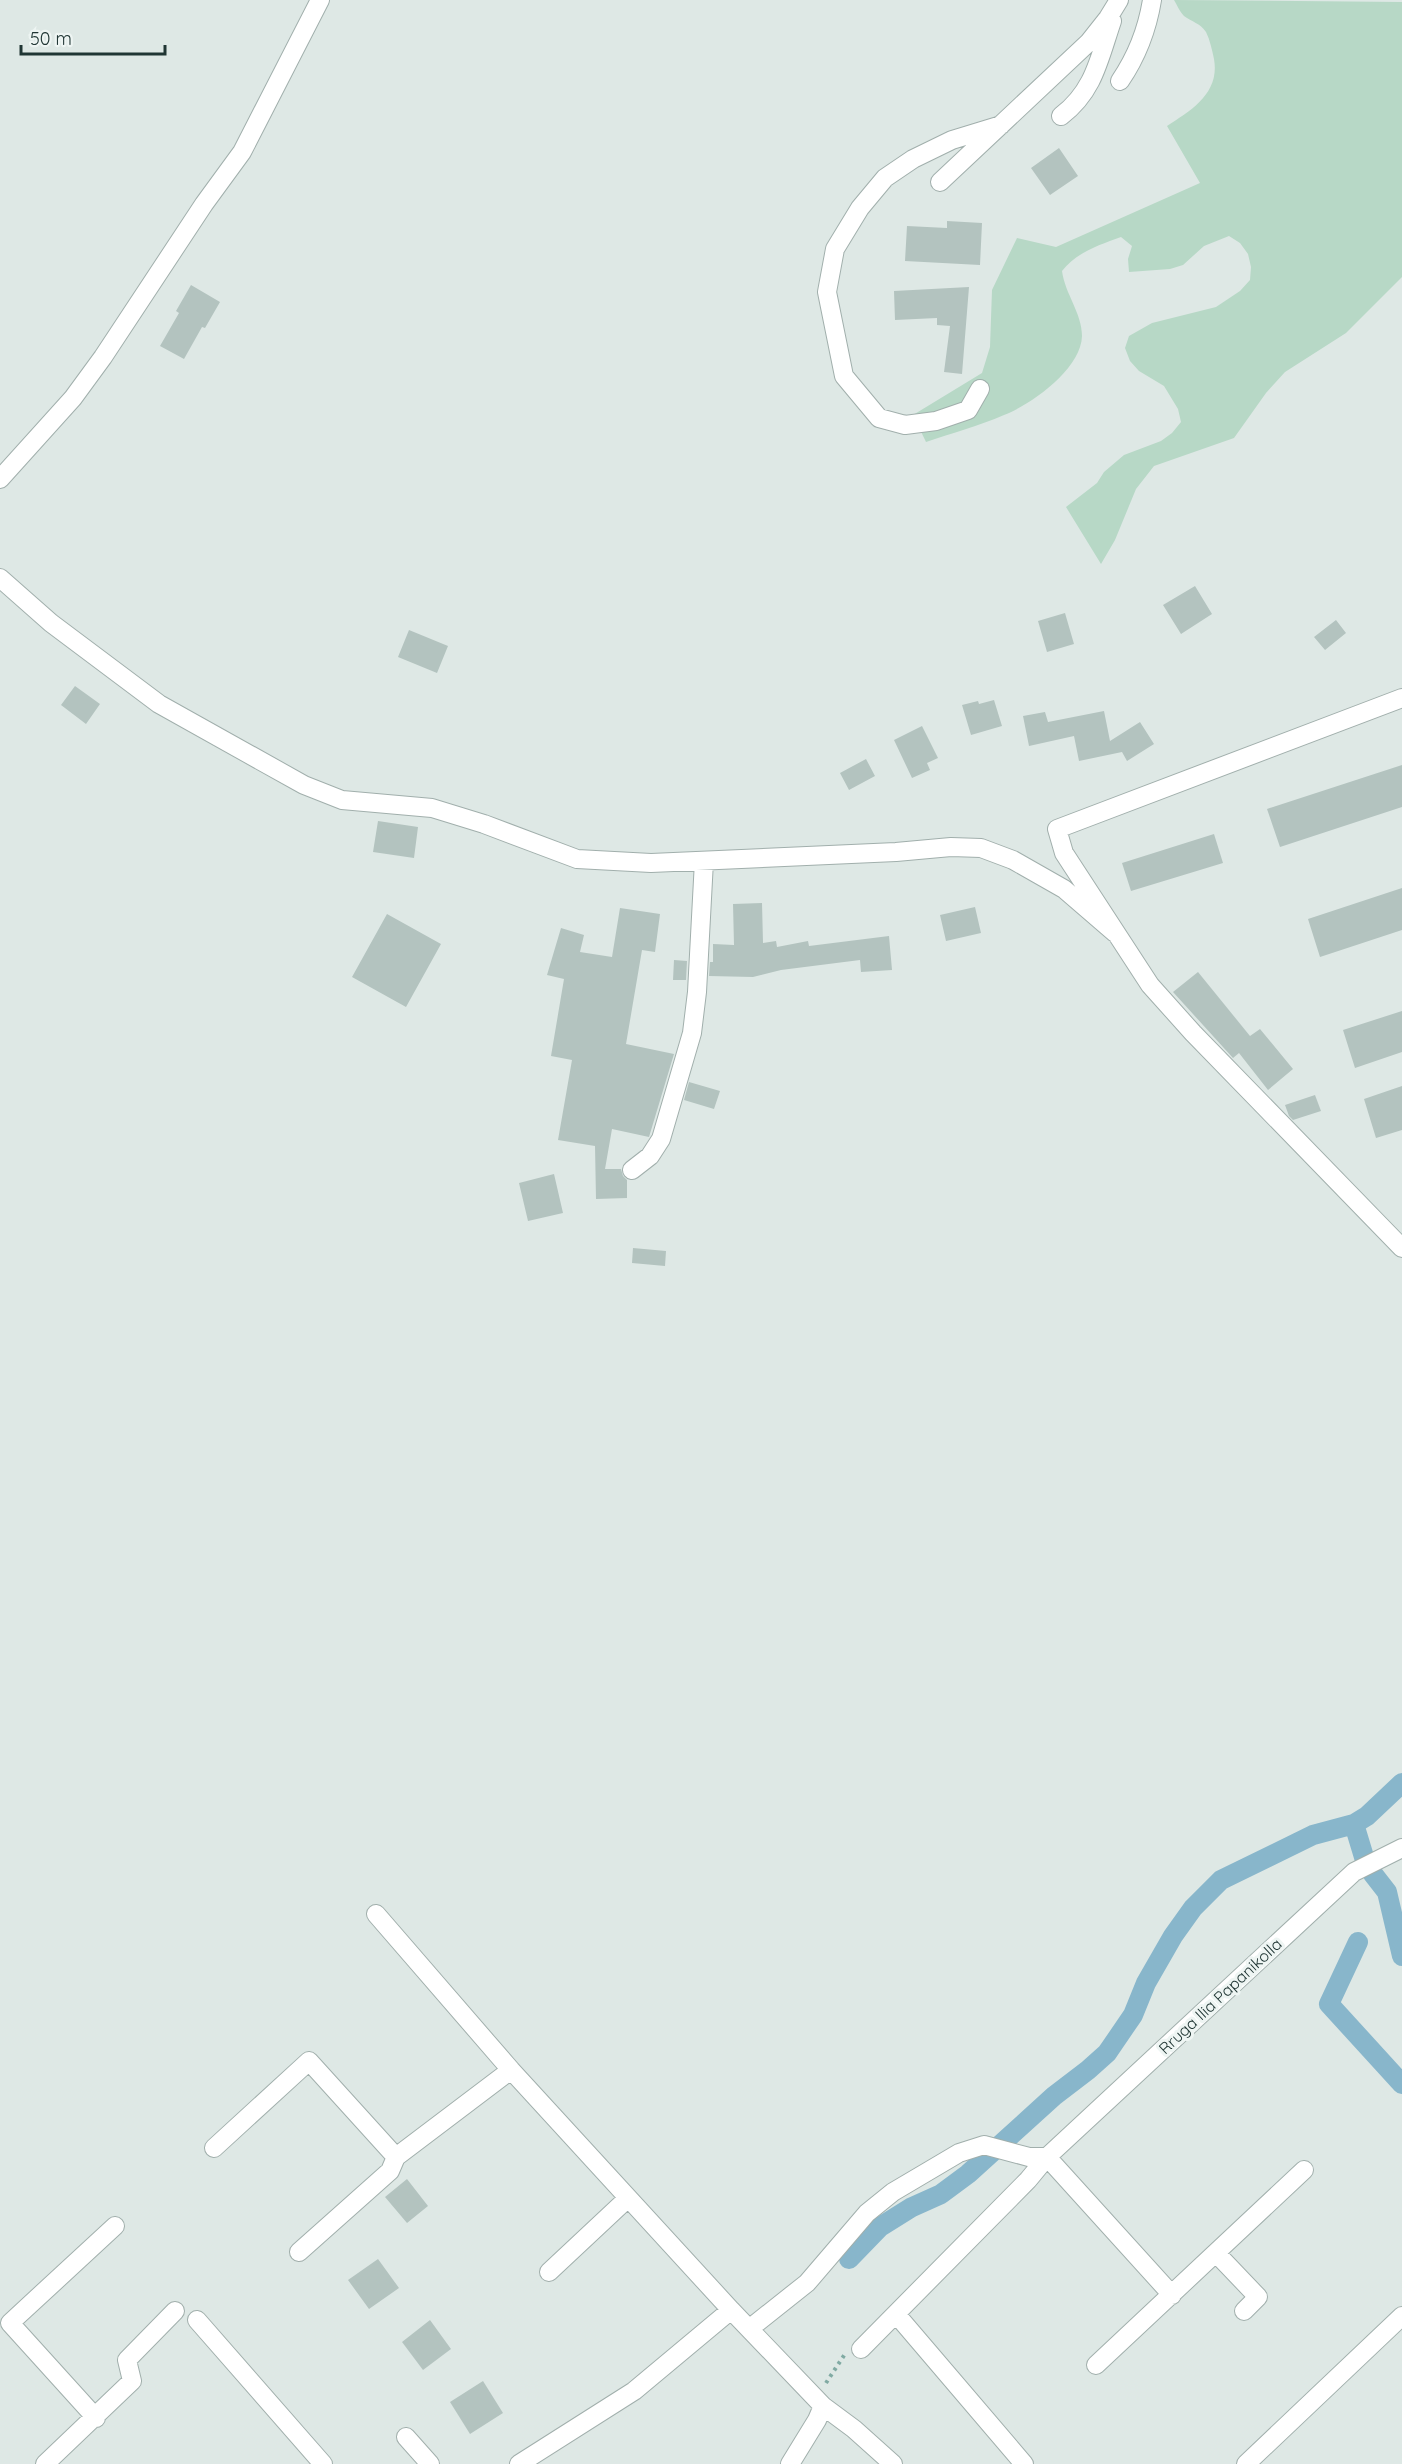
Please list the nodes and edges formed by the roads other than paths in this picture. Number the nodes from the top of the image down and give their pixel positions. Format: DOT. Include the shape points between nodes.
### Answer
graph roads {
  1 [pos="320,0"];
  2 [pos="1120,0"];
  3 [pos="1152,0"];
  4 [pos="1120,81"];
  5 [pos="1061,116"];
  6 [pos="1001,125"];
  7 [pos="940,182"];
  8 [pos="980,389"];
  9 [pos="0,479"];
  10 [pos="0,578"];
  11 [pos="1402,698"];
  12 [pos="704,861"];
  13 [pos="1115,933"];
  14 [pos="632,1170"];
  15 [pos="1402,1248"];
  16 [pos="1394,1851"];
  17 [pos="376,1914"];
  18 [pos="511,2070"];
  19 [pos="214,2148"];
  20 [pos="396,2157"];
  21 [pos="1038,2157"];
  22 [pos="1304,2170"];
  23 [pos="627,2199"];
  24 [pos="115,2226"];
  25 [pos="298,2252"];
  26 [pos="1216,2253"];
  27 [pos="549,2272"];
  28 [pos="1172,2295"];
  29 [pos="731,2310"];
  30 [pos="175,2311"];
  31 [pos="1244,2311"];
  32 [pos="896,2314"];
  33 [pos="1402,2316"];
  34 [pos="197,2320"];
  35 [pos="749,2329"];
  36 [pos="861,2349"];
  37 [pos="1096,2365"];
  38 [pos="823,2406"];
  39 [pos="96,2418"];
  40 [pos="406,2437"];
  41 [pos="45,2464"];
  42 [pos="323,2464"];
  43 [pos="430,2464"];
  44 [pos="519,2464"];
  45 [pos="790,2464"];
  46 [pos="893,2464"];
  47 [pos="1024,2464"];
  48 [pos="1246,2464"];
  1 -- 9 [label="street" via="242,152 79,390"];
  2 -- 5 [label="street" via="1090,82 1077,103"];
  2 -- 6 [label="street" via="1089,42"];
  3 -- 4 [label="street" via="1135,58"];
  6 -- 7 [label="street"];
  6 -- 8 [label="street" via="952,140 885,178 860,208 835,249 827,292 844,376 879,418 905,425 936,421 968,410"];
  10 -- 12 [label="street" via="51,623 159,704 304,785 342,800 432,807 576,859"];
  11 -- 13 [label="street" via="1057,829 1064,853"];
  12 -- 13 [label="street" via="981,848 1013,860 1064,889"];
  12 -- 14 [label="street" via="692,1033 661,1139 650,1156"];
  13 -- 15 [label="street" via="1150,985 1193,1033"];
  16 -- 21 [label="street, Rruga Ilia Papanikolla" via="1354,1872"];
  17 -- 18 [label="street"];
  18 -- 20 [label="street"];
  18 -- 23 [label="street"];
  19 -- 20 [label="street" via="309,2061"];
  20 -- 25 [label="street" via="390,2171"];
  21 -- 28 [label="street"];
  21 -- 32 [label="street, Rruga Ilia Papanikolla" via="1028,2180"];
  21 -- 35 [label="street" via="984,2145 959,2153 893,2192 867,2213 807,2283"];
  22 -- 26 [label="street"];
  23 -- 27 [label="street"];
  23 -- 29 [label="street"];
  24 -- 39 [label="street" via="10,2323"];
  26 -- 28 [label="street"];
  26 -- 31 [label="street" via="1258,2297"];
  28 -- 37 [label="street"];
  29 -- 35 [label="street"];
  29 -- 44 [label="street" via="634,2391"];
  30 -- 39 [label="street" via="127,2360 132,2381"];
  32 -- 36 [label="street, Rruga Ilia Papanikolla"];
  32 -- 47 [label="street"];
  33 -- 48 [label="street"];
  34 -- 42 [label="street"];
  35 -- 38 [label="street"];
  38 -- 45 [label="street"];
  38 -- 46 [label="street"];
  39 -- 41 [label="street"];
  40 -- 43 [label="street"];
}
